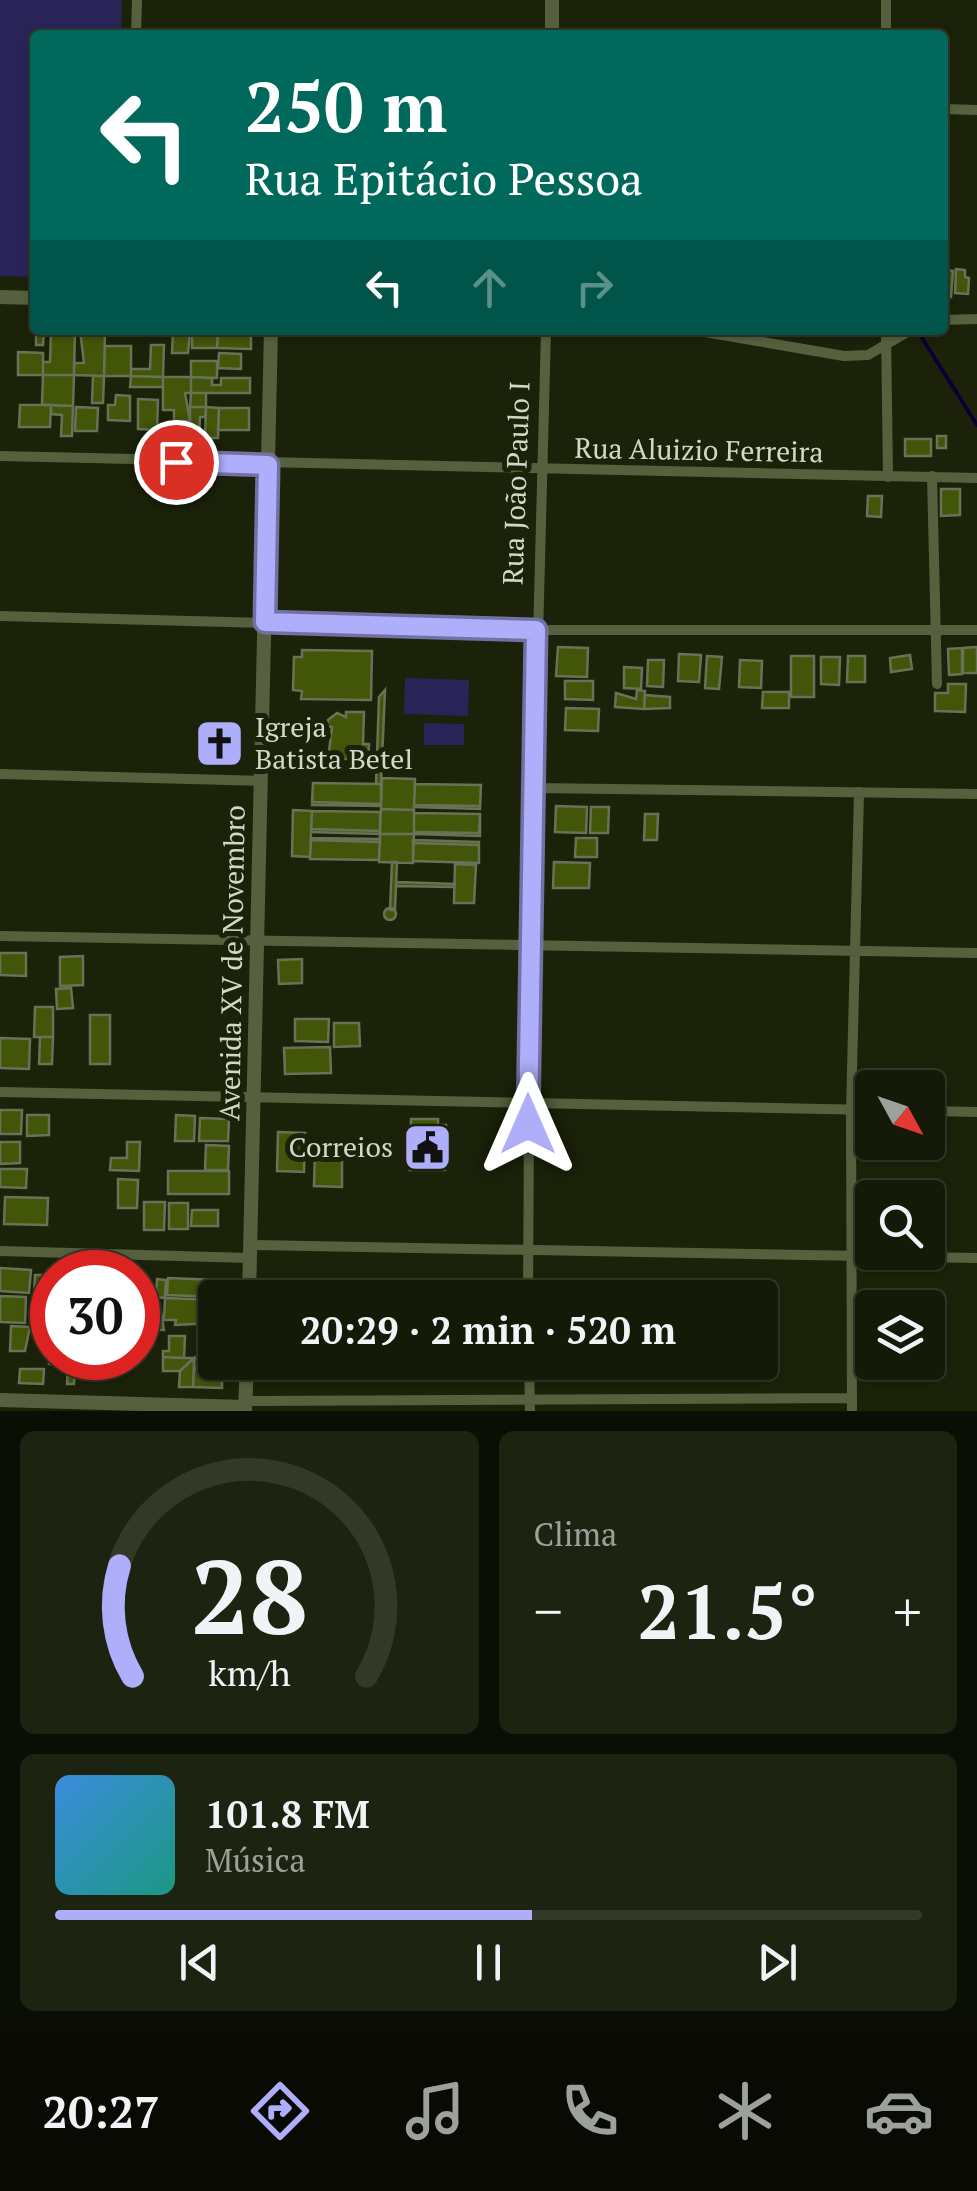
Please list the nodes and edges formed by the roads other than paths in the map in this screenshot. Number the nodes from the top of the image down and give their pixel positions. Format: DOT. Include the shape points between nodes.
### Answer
graph roads {
  1 [pos="137,0"];
  2 [pos="552,0"];
  3 [pos="886,0"];
  4 [pos="136,30"];
  5 [pos="552,30"];
  6 [pos="886,30"];
  7 [pos="948,109"];
  8 [pos="977,110"];
  9 [pos="0,297"];
  10 [pos="30,298"];
  11 [pos="977,319"];
  12 [pos="948,320"];
  13 [pos="271,335"];
  14 [pos="546,335"];
  15 [pos="722,335"];
  16 [pos="886,335"];
  17 [pos="904,335"];
  18 [pos="886,347"];
  19 [pos="0,456"];
  20 [pos="268,465"];
  21 [pos="541,470"];
  22 [pos="888,476"];
  23 [pos="932,476"];
  24 [pos="977,478"];
  25 [pos="0,616"];
  26 [pos="265,622"];
  27 [pos="938,629"];
  28 [pos="536,630"];
  29 [pos="977,630"];
  30 [pos="937,684"];
  31 [pos="0,774"];
  32 [pos="261,781"];
  33 [pos="535,788"];
  34 [pos="859,792"];
  35 [pos="977,794"];
  36 [pos="0,936"];
  37 [pos="258,942"];
  38 [pos="530,945"];
  39 [pos="855,950"];
  40 [pos="977,953"];
  41 [pos="0,1092"];
  42 [pos="254,1094"];
  43 [pos="529,1103"];
  44 [pos="851,1110"];
  45 [pos="855,1110"];
  46 [pos="945,1111"];
  47 [pos="977,1112"];
  48 [pos="250,1251"];
  49 [pos="0,1252"];
  50 [pos="528,1252"];
  51 [pos="853,1256"];
  52 [pos="977,1258"];
  53 [pos="249,1280"];
  54 [pos="528,1280"];
  55 [pos="246,1380"];
  56 [pos="529,1380"];
  57 [pos="529,1396"];
  58 [pos="852,1398"];
  59 [pos="0,1400"];
  60 [pos="245,1406"];
  61 [pos="530,1411"];
  62 [pos="852,1411"];
  1 -- 4 [label="street"];
  2 -- 5 [label="street"];
  3 -- 6 [label="street"];
  7 -- 8 [label="street"];
  9 -- 10 [label="street"];
  11 -- 12 [label="street"];
  13 -- 20 [label="street, Avenida XV de Novembro"];
  14 -- 21 [label="street, Rua João Paulo I"];
  15 -- 18 [label="street" via="844,356"];
  16 -- 18 [label="street"];
  17 -- 18 [label="street"];
  18 -- 22 [label="street"];
  19 -- 20 [label="street, Rua Aluizio Ferreira"];
  20 -- 21 [label="street, Rua Aluizio Ferreira"];
  20 -- 26 [label="street, Avenida XV de Novembro"];
  21 -- 22 [label="street, Rua Aluizio Ferreira"];
  21 -- 28 [label="street, Rua João Paulo I"];
  22 -- 23 [label="street, Rua Aluizio Ferreira"];
  23 -- 24 [label="street, Rua Aluizio Ferreira"];
  23 -- 27 [label="street"];
  25 -- 26 [label="street"];
  26 -- 28 [label="street"];
  26 -- 32 [label="street, Avenida XV de Novembro"];
  27 -- 28 [label="street"];
  27 -- 29 [label="street"];
  27 -- 30 [label="street"];
  28 -- 33 [label="street, Rua João Paulo I"];
  31 -- 32 [label="street"];
  32 -- 37 [label="street, Avenida XV de Novembro"];
  33 -- 34 [label="street"];
  33 -- 38 [label="street, Rua João Paulo I"];
  34 -- 35 [label="street"];
  34 -- 39 [label="street"];
  36 -- 37 [label="street"];
  37 -- 38 [label="street"];
  37 -- 42 [label="street, Avenida XV de Novembro"];
  38 -- 39 [label="street"];
  38 -- 43 [label="street, Rua João Paulo I"];
  39 -- 40 [label="street"];
  39 -- 44 [label="street"];
  41 -- 42 [label="street"];
  42 -- 43 [label="street"];
  42 -- 48 [label="street, Avenida XV de Novembro"];
  43 -- 44 [label="street"];
  43 -- 50 [label="street, Rua João Paulo I"];
  44 -- 45 [label="street"];
  44 -- 51 [label="street"];
  46 -- 47 [label="street"];
  48 -- 49 [label="street"];
  48 -- 50 [label="street"];
  48 -- 53 [label="street, Avenida XV de Novembro"];
  50 -- 51 [label="street"];
  50 -- 54 [label="street, Rua João Paulo I"];
  51 -- 52 [label="street"];
  51 -- 58 [label="street"];
  55 -- 60 [label="street"];
  56 -- 57 [label="street"];
  57 -- 58 [label="street"];
  57 -- 60 [label="street"];
  57 -- 61 [label="street"];
  58 -- 62 [label="street"];
  59 -- 60 [label="street"];
}
